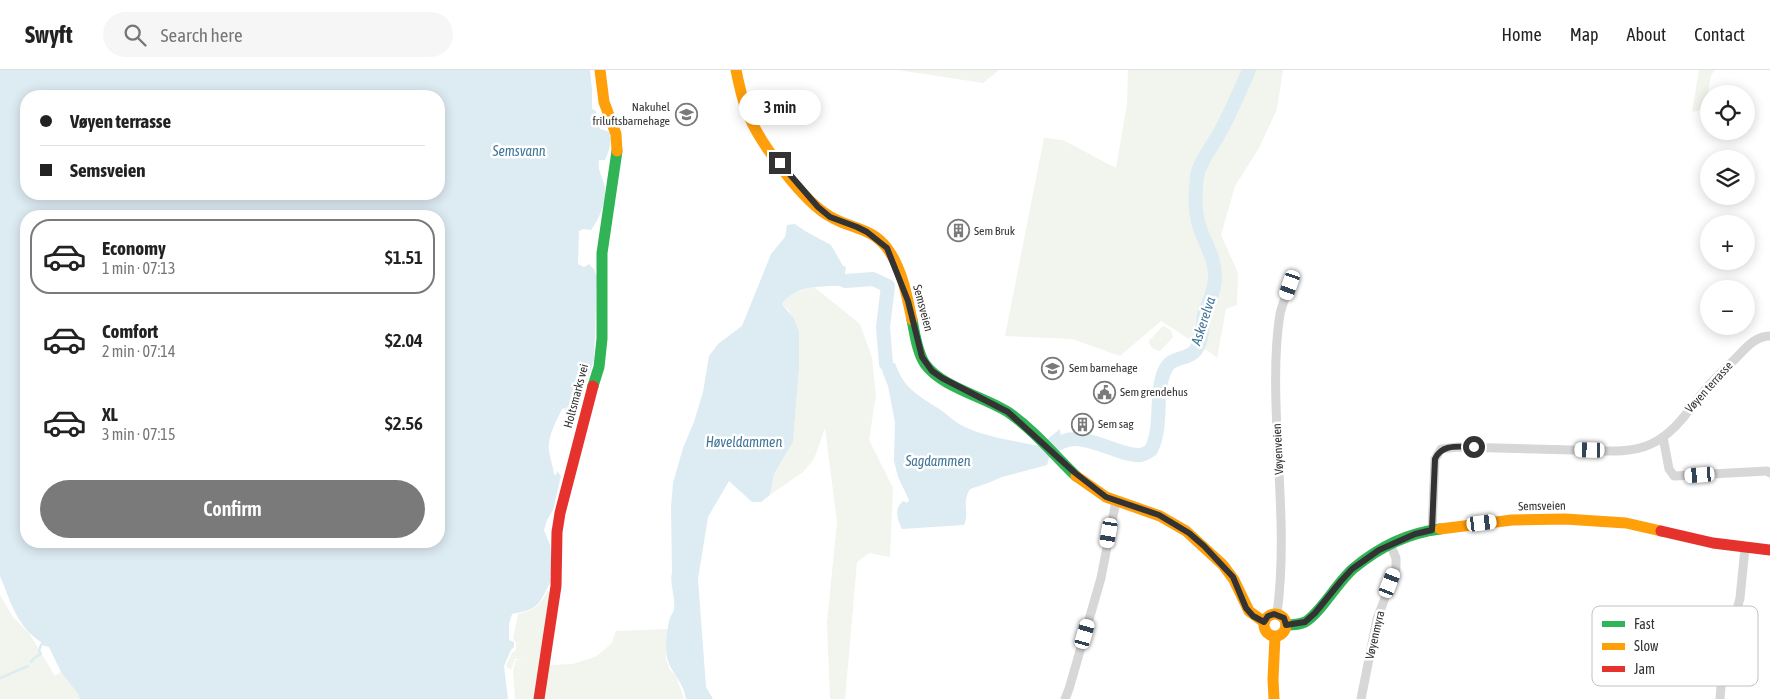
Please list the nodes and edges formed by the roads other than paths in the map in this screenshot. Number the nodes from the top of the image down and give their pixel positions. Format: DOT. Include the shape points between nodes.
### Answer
graph roads {
  1 [pos="600,70"];
  2 [pos="736,70"];
  3 [pos="1290,285"];
  4 [pos="1770,336"];
  5 [pos="1663,437"];
  6 [pos="1770,473"];
  7 [pos="1116,501"];
  8 [pos="1432,530"];
  9 [pos="1390,544"];
  10 [pos="1745,548"];
  11 [pos="1770,550"];
  12 [pos="1738,606"];
  13 [pos="1277,614"];
  14 [pos="1264,622"];
  15 [pos="1286,625"];
  16 [pos="1275,637"];
  17 [pos="1721,686"];
  18 [pos="539,699"];
  19 [pos="1065,699"];
  20 [pos="1274,699"];
  21 [pos="1361,699"];
  22 [pos="1720,699"];
  1 -- 18 [label="main road, Holtsmarks vei" via="604,102 614,115 618,146 602,253 602,339 599,367 557,532 556,586"];
  2 -- 7 [label="main road, Semsveien" via="751,122 798,186 830,217 857,227 887,248 905,293 926,364 942,378 1008,412 1090,486"];
  3 -- 13 [label="street, Vøyenveien" via="1280,312 1277,342 1281,580"];
  4 -- 5 [label="street, Vøyen terrasse" via="1758,338 1748,346 1710,383"];
  5 -- 6 [label="street" via="1669,470 1674,476"];
  5 -- 8 [label="street, Vøyen terrasse" via="1652,444 1626,450 1441,449 1435,459"];
  7 -- 14 [label="main road" via="1159,515 1189,533 1233,577 1246,608"];
  7 -- 19 [label="street" via="1101,578"];
  8 -- 9 [label="main road, Semsveien"];
  8 -- 10 [label="main road, Semsveien" via="1512,520 1565,518 1646,527"];
  9 -- 15 [label="main road, Semsveien" via="1352,569 1305,622"];
  9 -- 21 [label="street, Vøyenmyra" via="1396,558 1396,569 1377,619"];
  10 -- 11 [label="main road, Semsveien"];
  10 -- 12 [label="street"];
  13 -- 14 [label="main road" via="1268,616"];
  13 -- 15 [label="main road" via="1284,618"];
  14 -- 16 [label="main road" via="1266,632"];
  15 -- 16 [label="main road" via="1282,634"];
  16 -- 20 [label="main road"];
  17 -- 22 [label="street"];
}
